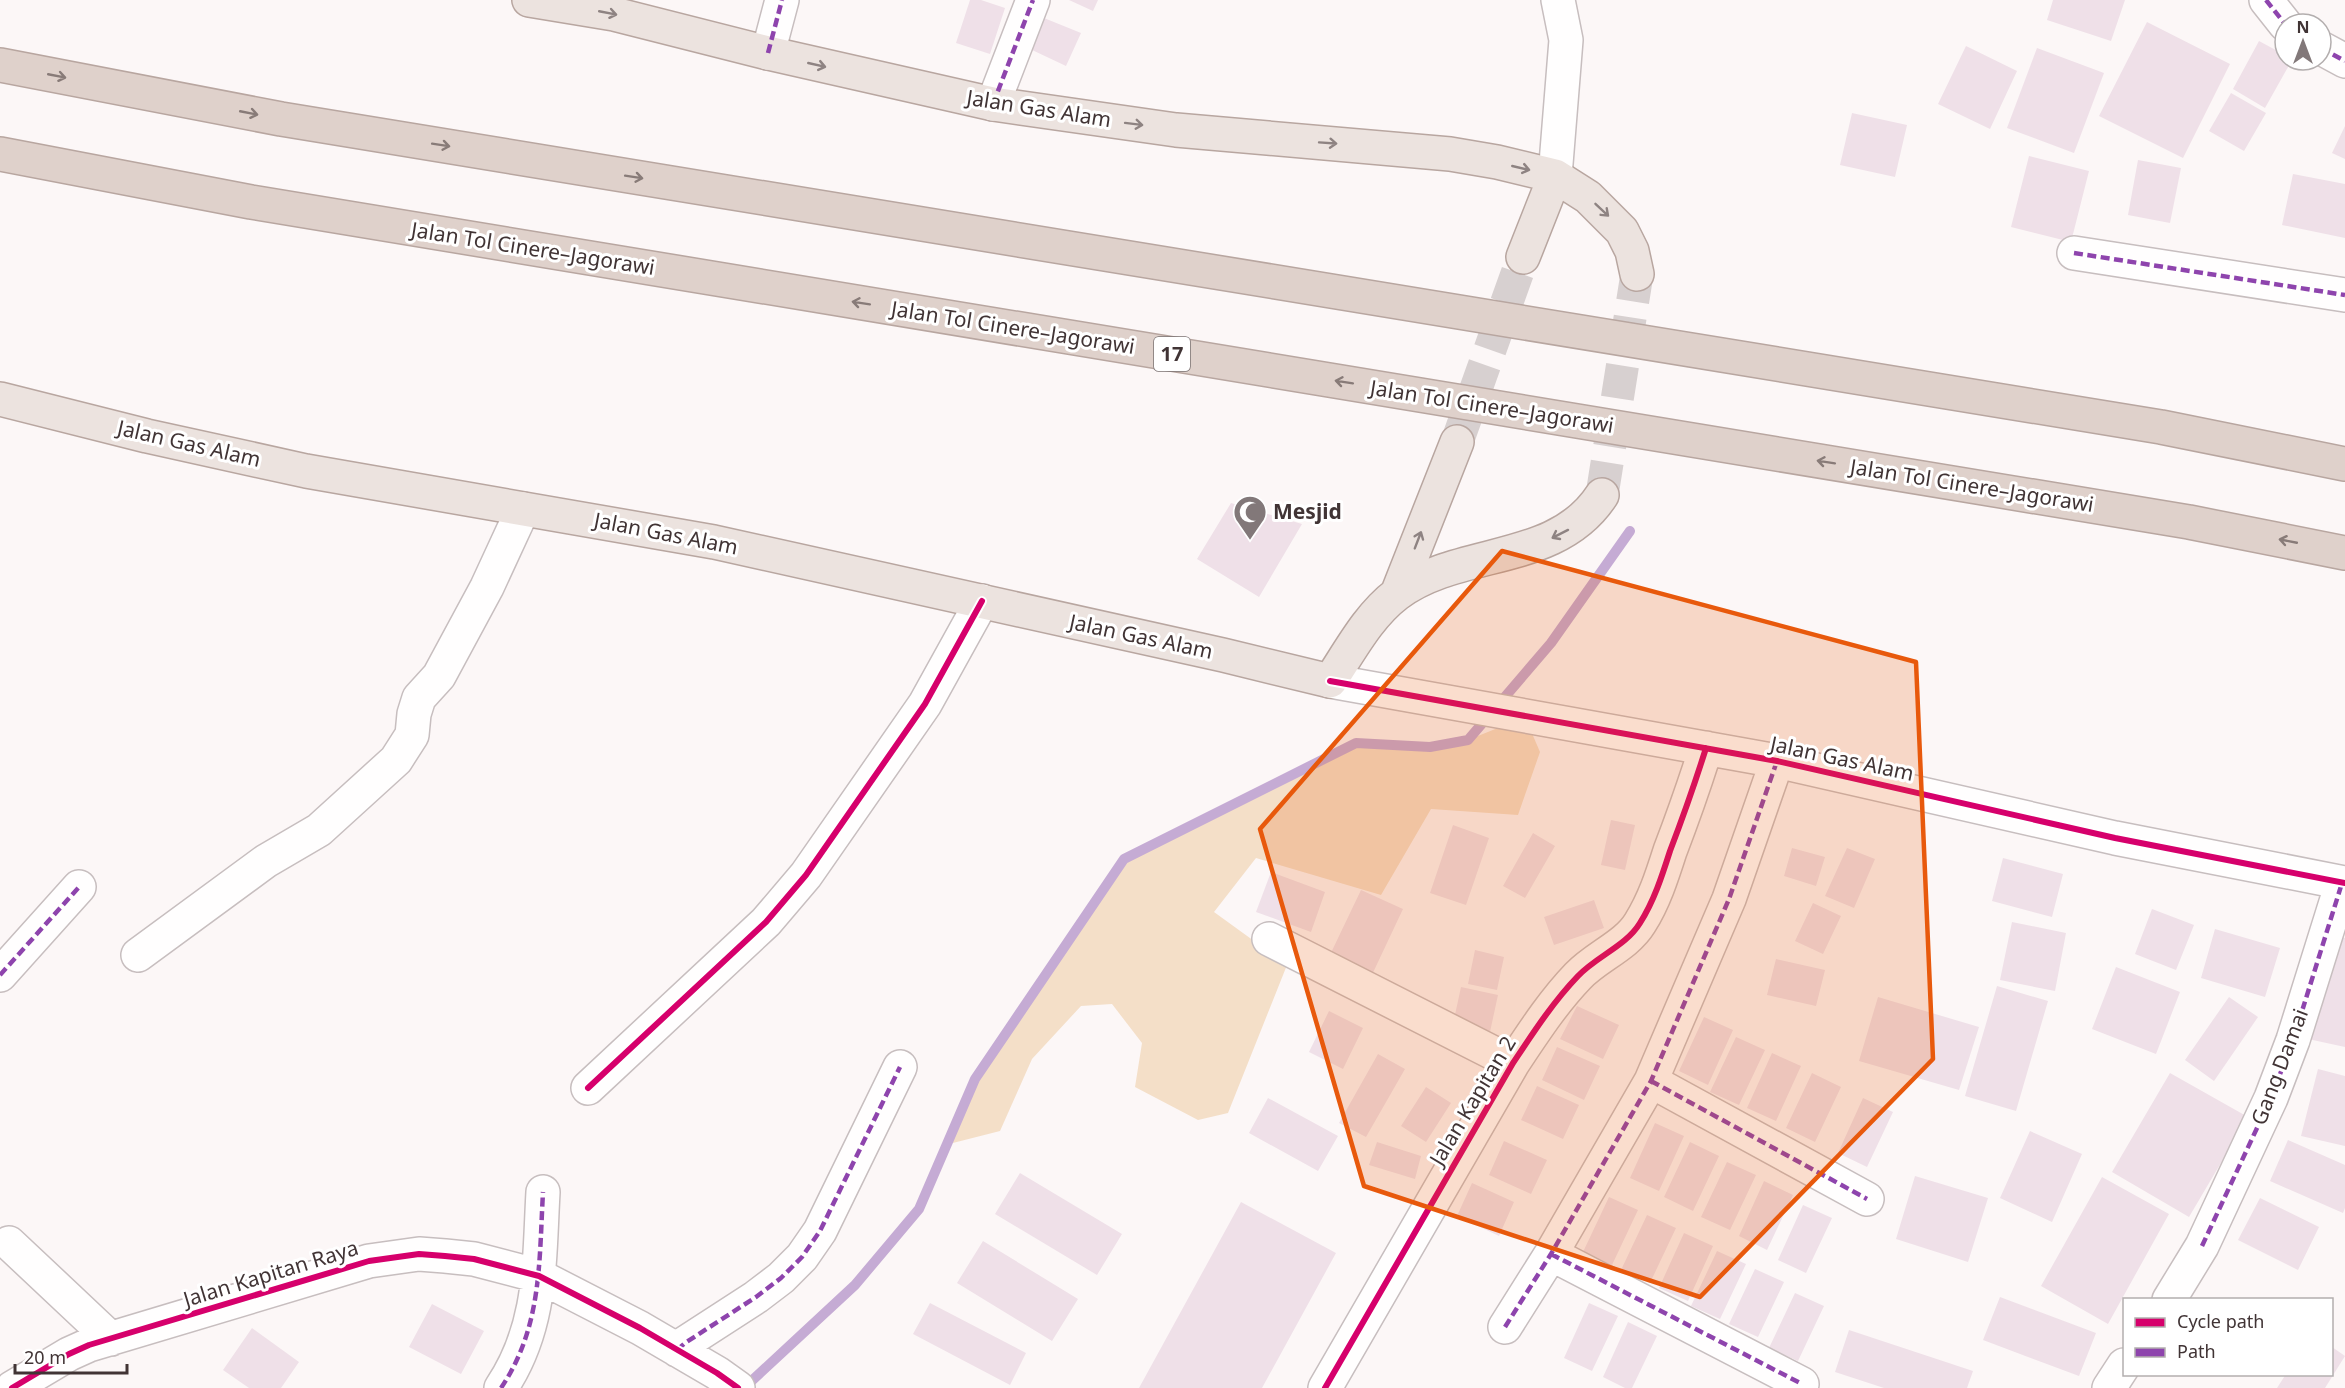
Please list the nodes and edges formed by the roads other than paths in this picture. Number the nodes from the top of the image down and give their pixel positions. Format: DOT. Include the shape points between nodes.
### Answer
graph roads {
  1 [pos="529,0"];
  2 [pos="782,0"];
  3 [pos="1033,0"];
  4 [pos="1558,0"];
  5 [pos="2266,0"];
  6 [pos="2276,12"];
  7 [pos="768,53"];
  8 [pos="0,65"];
  9 [pos="993,104"];
  10 [pos="0,154"];
  11 [pos="1555,176"];
  12 [pos="2074,253"];
  13 [pos="1523,257"];
  14 [pos="1637,274"];
  15 [pos="2345,295"];
  16 [pos="0,399"];
  17 [pos="1456,442"];
  18 [pos="2345,464"];
  19 [pos="1602,495"];
  20 [pos="523,509"];
  21 [pos="2345,553"];
  22 [pos="1397,594"];
  23 [pos="982,602"];
  24 [pos="1330,681"];
  25 [pos="1706,748"];
  26 [pos="1777,761"];
  27 [pos="2343,883"];
  28 [pos="79,887"];
  29 [pos="1269,939"];
  30 [pos="138,955"];
  31 [pos="0,975"];
  32 [pos="1513,1063"];
  33 [pos="900,1067"];
  34 [pos="1651,1081"];
  35 [pos="588,1088"];
  36 [pos="543,1192"];
  37 [pos="1867,1199"];
  38 [pos="9,1243"];
  39 [pos="1551,1254"];
  40 [pos="539,1276"];
  41 [pos="2170,1298"];
  42 [pos="1505,1327"];
  43 [pos="111,1339"];
  44 [pos="677,1350"];
  45 [pos="2123,1367"];
  46 [pos="727,1380"];
  47 [pos="1802,1383"];
  48 [pos="12,1388"];
  49 [pos="501,1388"];
  50 [pos="1325,1388"];
  51 [pos="2109,1388"];
  1 -- 7 [label="main road, Jalan Gas Alam, one-way" via="614,14"];
  2 -- 7 [label="street"];
  3 -- 9 [label="street"];
  4 -- 11 [label="street" via="1566,40"];
  5 -- 6 [label="street"];
  7 -- 9 [label="main road, Jalan Gas Alam, one-way"];
  8 -- 18 [label="highway, one-way" via="281,119 2161,427"];
  9 -- 11 [label="main road, Jalan Gas Alam, one-way" via="1176,130 1450,154"];
  21 -- 10 [label="highway, Jalan Tol Cinere–Jagorawi / 17, one-way" via="2189,522 251,202"];
  11 -- 13 [label="main road"];
  11 -- 14 [label="main road, Jalan Gas Alam, one-way" via="1588,197 1622,231"];
  12 -- 15 [label="street"];
  16 -- 20 [label="main road, Jalan Gas Alam" via="306,471"];
  22 -- 17 [label="main road, one-way"];
  19 -- 22 [label="main road, one-way" via="1578,523 1548,540 1431,576"];
  20 -- 23 [label="main road, Jalan Gas Alam" via="714,542"];
  20 -- 30 [label="street" via="439,676 419,698 412,735 396,760 319,830 266,861"];
  22 -- 24 [label="main road" via="1377,614"];
  23 -- 24 [label="main road, Jalan Gas Alam"];
  23 -- 35 [label="street" via="925,704 806,875 766,922"];
  24 -- 25 [label="street, Jalan Gas Alam"];
  25 -- 26 [label="street, Jalan Gas Alam"];
  25 -- 32 [label="street, Jalan Kapitan 2" via="1655,894 1640,924 1627,939 1579,975"];
  26 -- 27 [label="street, Jalan Gas Alam" via="2115,838"];
  26 -- 34 [label="street" via="1729,899"];
  27 -- 41 [label="street, Gang Damai" via="2271,1098 2202,1246"];
  28 -- 31 [label="street"];
  29 -- 32 [label="street"];
  32 -- 50 [label="street, Jalan Kapitan 2"];
  33 -- 44 [label="street" via="820,1231 802,1257 781,1278"];
  34 -- 37 [label="street"];
  34 -- 39 [label="street"];
  36 -- 40 [label="street"];
  38 -- 43 [label="street"];
  39 -- 42 [label="street"];
  39 -- 47 [label="street"];
  40 -- 43 [label="street, Jalan Kapitan Raya" via="474,1259 394,1256"];
  40 -- 44 [label="street, Jalan Kapitan Raya"];
  40 -- 49 [label="street" via="533,1320"];
  43 -- 48 [label="street, Jalan Kapitan Raya" via="69,1354"];
  44 -- 46 [label="street, Jalan Kapitan Raya"];
  45 -- 51 [label="street"];
}
